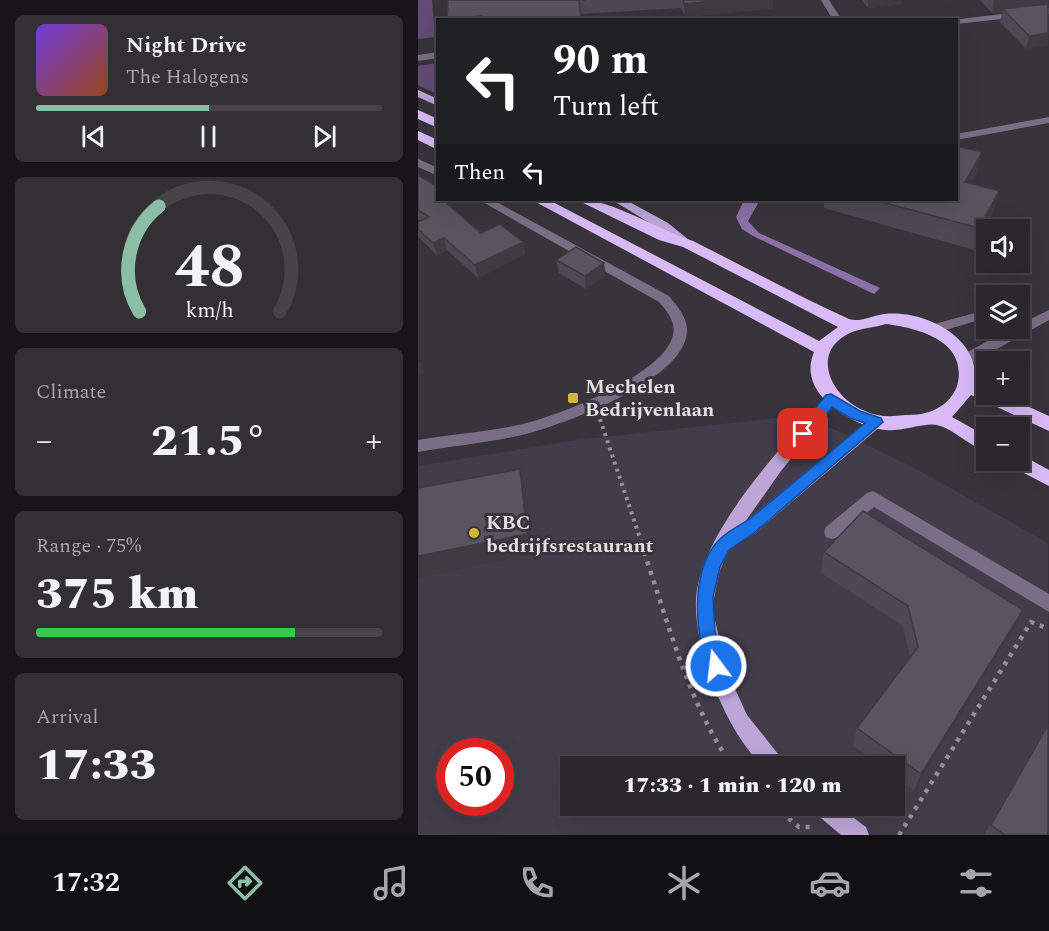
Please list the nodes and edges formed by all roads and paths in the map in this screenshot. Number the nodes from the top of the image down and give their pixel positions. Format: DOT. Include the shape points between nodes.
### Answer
graph roads {
  1 [pos="825,0"];
  2 [pos="1048,11"];
  3 [pos="837,18"];
  4 [pos="958,21"];
  5 [pos="436,46"];
  6 [pos="418,48"];
  7 [pos="436,56"];
  8 [pos="418,58"];
  9 [pos="418,93"];
  10 [pos="436,102"];
  11 [pos="418,114"];
  12 [pos="1048,120"];
  13 [pos="436,123"];
  14 [pos="418,135"];
  15 [pos="958,136"];
  16 [pos="436,145"];
  17 [pos="418,162"];
  18 [pos="436,172"];
  19 [pos="487,201"];
  20 [pos="541,201"];
  21 [pos="586,201"];
  22 [pos="620,201"];
  23 [pos="688,244"];
  24 [pos="1048,314"];
  25 [pos="976,317"];
  26 [pos="848,325"];
  27 [pos="932,329"];
  28 [pos="821,349"];
  29 [pos="965,360"];
  30 [pos="967,386"];
  31 [pos="831,399"];
  32 [pos="595,405"];
  33 [pos="938,417"];
  34 [pos="876,422"];
  35 [pos="1048,424"];
  36 [pos="976,438"];
  37 [pos="421,442"];
  38 [pos="1030,469"];
  39 [pos="1048,479"];
  40 [pos="832,532"];
  41 [pos="723,545"];
  42 [pos="1048,604"];
  43 [pos="1048,630"];
  44 [pos="725,756"];
  45 [pos="766,756"];
  46 [pos="834,816"];
  47 [pos="858,835"];
  48 [pos="899,835"];
  1 -- 3 [label="street"];
  2 -- 4 [label="street"];
  5 -- 6 [label="street"];
  7 -- 8 [label="street"];
  9 -- 10 [label="main road"];
  11 -- 13 [label="highway"];
  12 -- 15 [label="street"];
  14 -- 16 [label="highway"];
  17 -- 18 [label="street"];
  19 -- 32 [label="street" via="664,299 679,318 680,336 671,353 650,373"];
  20 -- 28 [label="highway"];
  21 -- 23 [label="highway"];
  22 -- 23 [label="main road"];
  23 -- 26 [label="highway"];
  24 -- 29 [label="street"];
  25 -- 27 [label="street"];
  26 -- 27 [label="highway" via="886,319"];
  26 -- 28 [label="highway" via="826,340"];
  27 -- 29 [label="highway" via="947,338"];
  28 -- 31 [label="highway" via="818,374"];
  29 -- 30 [label="highway"];
  30 -- 33 [label="highway" via="961,399"];
  30 -- 35 [label="highway"];
  31 -- 34 [label="highway" via="855,415"];
  31 -- 41 [label="main road" via="734,522"];
  32 -- 37 [label="street" via="534,427"];
  32 -- 44 [label="path" via="693,697"];
  33 -- 34 [label="highway" via="910,424"];
  33 -- 36 [label="highway"];
  34 -- 41 [label="main road" via="757,522"];
  38 -- 39 [label="highway"];
  40 -- 42 [label="street" via="873,498"];
  41 -- 45 [label="main road" via="712,567 705,597 707,632 727,697 743,730"];
  43 -- 48 [label="path" via="1032,622"];
  46 -- 47 [label="main road"];
}
